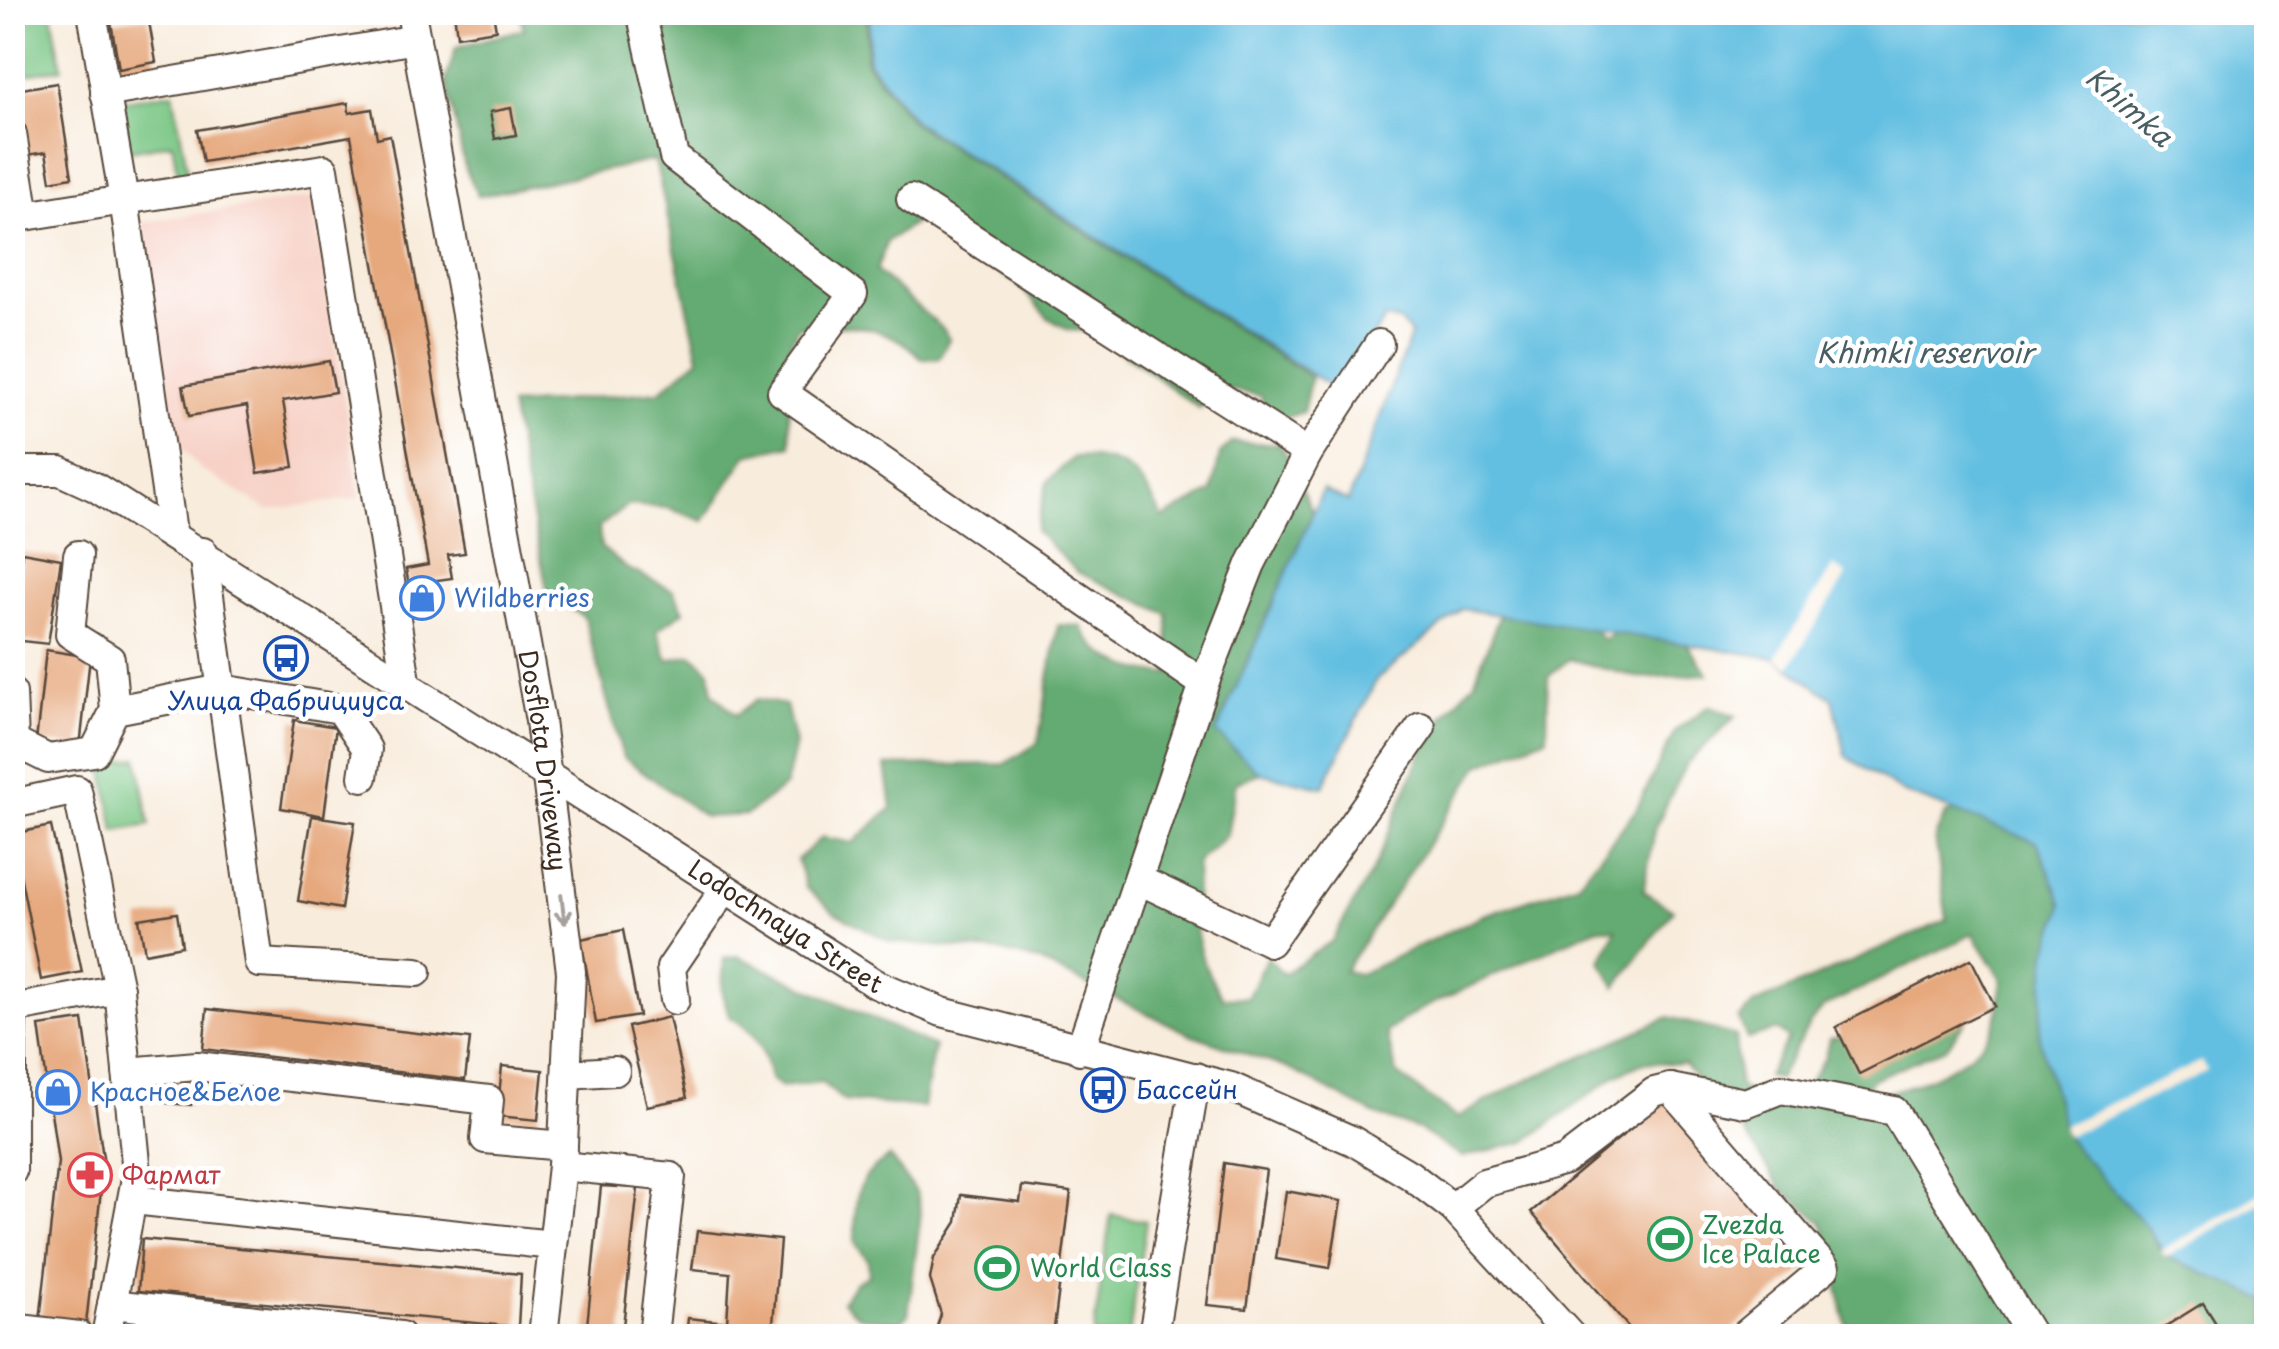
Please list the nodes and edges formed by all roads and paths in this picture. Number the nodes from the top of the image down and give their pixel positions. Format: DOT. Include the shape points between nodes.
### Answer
graph roads {
  1 [pos="92,12"];
  2 [pos="641,12"];
  3 [pos="414,26"];
  4 [pos="106,93"];
  5 [pos="12,134"];
  6 [pos="911,199"];
  7 [pos="124,200"];
  8 [pos="1379,344"];
  9 [pos="1308,453"];
  10 [pos="12,471"];
  11 [pos="172,532"];
  12 [pos="203,552"];
  13 [pos="78,555"];
  14 [pos="406,681"];
  15 [pos="1204,684"];
  16 [pos="222,689"];
  17 [pos="12,693"];
  18 [pos="115,710"];
  19 [pos="1421,727"];
  20 [pos="363,777"];
  21 [pos="548,778"];
  22 [pos="12,804"];
  23 [pos="1139,880"];
  24 [pos="724,890"];
  25 [pos="417,972"];
  26 [pos="119,989"];
  27 [pos="675,1000"];
  28 [pos="12,1010"];
  29 [pos="1080,1050"];
  30 [pos="615,1071"];
  31 [pos="127,1072"];
  32 [pos="567,1074"];
  33 [pos="1196,1078"];
  34 [pos="1670,1088"];
  35 [pos="562,1156"];
  36 [pos="12,1171"];
  37 [pos="133,1200"];
  38 [pos="1453,1208"];
  39 [pos="553,1245"];
  40 [pos="112,1304"];
  41 [pos="12,1328"];
  42 [pos="79,1336"];
  43 [pos="106,1336"];
  44 [pos="401,1336"];
  45 [pos="543,1336"];
  46 [pos="653,1336"];
  47 [pos="1153,1336"];
  48 [pos="1570,1336"];
  49 [pos="1744,1336"];
  50 [pos="2032,1336"];
  1 -- 4 [label="street"];
  2 -- 15 [label="street" via="674,157 853,294 782,392"];
  3 -- 4 [label="street"];
  3 -- 21 [label="street, Dosflota Driveway"];
  4 -- 7 [label="street"];
  5 -- 7 [label="street" via="26,216"];
  6 -- 9 [label="street"];
  7 -- 11 [label="street"];
  7 -- 14 [label="street" via="324,169"];
  8 -- 9 [label="street"];
  9 -- 15 [label="street" via="1251,564"];
  10 -- 11 [label="street, Lodochnaya Street" via="39,468 79,477"];
  11 -- 12 [label="street, Lodochnaya Street"];
  12 -- 14 [label="street, Lodochnaya Street"];
  12 -- 16 [label="street"];
  13 -- 18 [label="street" via="70,634 110,659"];
  14 -- 21 [label="street, Lodochnaya Street"];
  15 -- 23 [label="street"];
  16 -- 18 [label="street"];
  16 -- 20 [label="street" via="340,709 366,748"];
  16 -- 25 [label="street" via="258,962"];
  17 -- 18 [label="street" via="14,742 48,759 94,752"];
  19 -- 23 [label="street" via="1270,942"];
  21 -- 24 [label="street, Lodochnaya Street"];
  21 -- 32 [label="street, Dosflota Driveway, one-way" via="571,972"];
  22 -- 26 [label="street" via="78,790"];
  23 -- 29 [label="street"];
  24 -- 27 [label="street" via="670,968"];
  24 -- 29 [label="street, Lodochnaya Street" via="876,984 942,1012"];
  26 -- 28 [label="street"];
  26 -- 31 [label="street"];
  28 -- 36 [label="street"];
  29 -- 33 [label="street, Lodochnaya Street"];
  30 -- 32 [label="street"];
  31 -- 35 [label="street" via="197,1066 489,1100 485,1139"];
  31 -- 37 [label="street" via="137,1173"];
  32 -- 35 [label="street, Dosflota Driveway"];
  33 -- 38 [label="street, Lodochnaya Street" via="1353,1141"];
  33 -- 47 [label="street"];
  34 -- 38 [label="street" via="1654,1092 1566,1160 1484,1183"];
  34 -- 49 [label="street" via="1824,1268"];
  34 -- 50 [label="street" via="1745,1103 1781,1088 1894,1111"];
  35 -- 39 [label="street, Dosflota Driveway"];
  35 -- 46 [label="street" via="670,1177"];
  37 -- 39 [label="street"];
  37 -- 40 [label="street"];
  38 -- 48 [label="street, Lodochnaya Street"];
  39 -- 45 [label="street, Dosflota Driveway"];
  40 -- 43 [label="street"];
  40 -- 44 [label="street"];
  41 -- 42 [label="street"];
}
